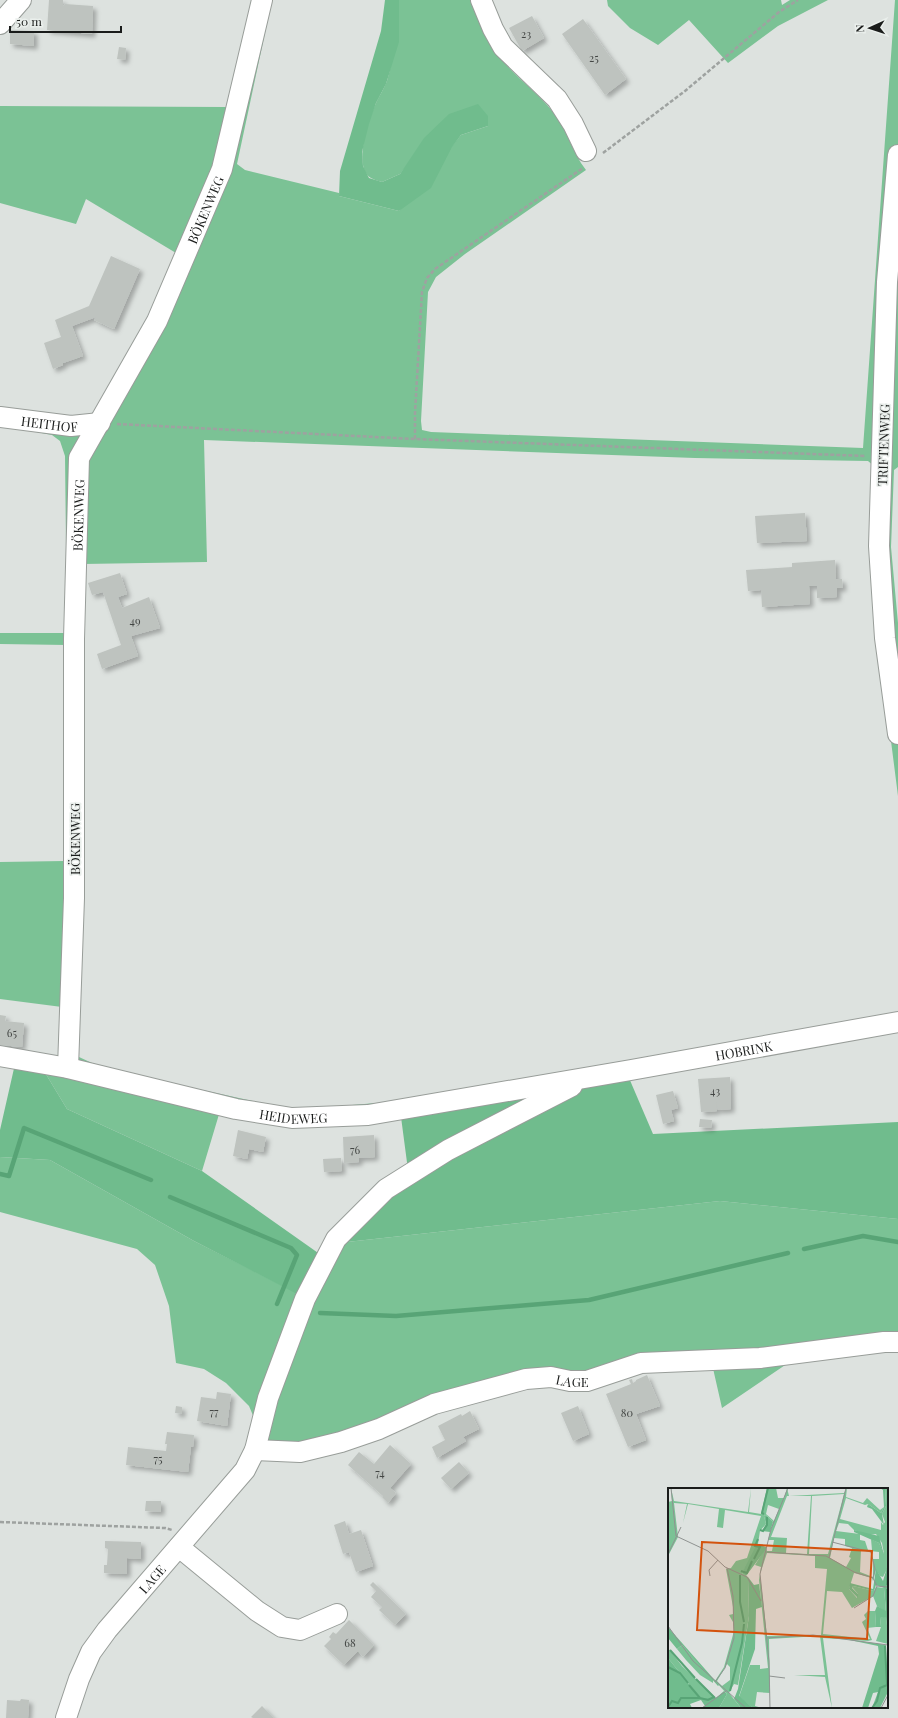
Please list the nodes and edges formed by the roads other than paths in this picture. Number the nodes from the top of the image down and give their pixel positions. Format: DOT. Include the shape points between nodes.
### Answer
graph roads {
  1 [pos="21,0"];
  2 [pos="262,0"];
  3 [pos="481,0"];
  4 [pos="0,24"];
  5 [pos="898,155"];
  6 [pos="589,159"];
  7 [pos="0,416"];
  8 [pos="100,424"];
  9 [pos="898,734"];
  10 [pos="898,1022"];
  11 [pos="0,1056"];
  12 [pos="68,1068"];
  13 [pos="589,1077"];
  14 [pos="898,1342"];
  15 [pos="255,1450"];
  16 [pos="185,1541"];
  17 [pos="337,1614"];
  18 [pos="66,1718"];
  1 -- 4 [label="street"];
  2 -- 8 [label="street, BÖKENWEG" via="222,169 157,321"];
  3 -- 6 [label="street" via="504,47 557,99 573,124"];
  5 -- 9 [label="street, TRIFTENWEG" via="887,282 878,546 885,638"];
  7 -- 8 [label="street, HEITHOF" via="71,426"];
  8 -- 12 [label="street, BÖKENWEG" via="79,458 74,640 74,898"];
  10 -- 13 [label="street, HOBRINK"];
  11 -- 12 [label="street, HEIDEWEG"];
  12 -- 13 [label="street, HEIDEWEG" via="236,1109 292,1118 368,1115"];
  13 -- 15 [label="street, LAGE" via="448,1150 386,1189 336,1239 305,1298 268,1398"];
  14 -- 15 [label="street, LAGE" via="760,1358 641,1364 587,1381 551,1377 526,1379 434,1404 379,1429 300,1452"];
  15 -- 16 [label="street, LAGE" via="245,1470"];
  16 -- 17 [label="street" via="257,1611 282,1627 300,1630"];
  16 -- 18 [label="street, LAGE" via="107,1630 91,1652"];
}
